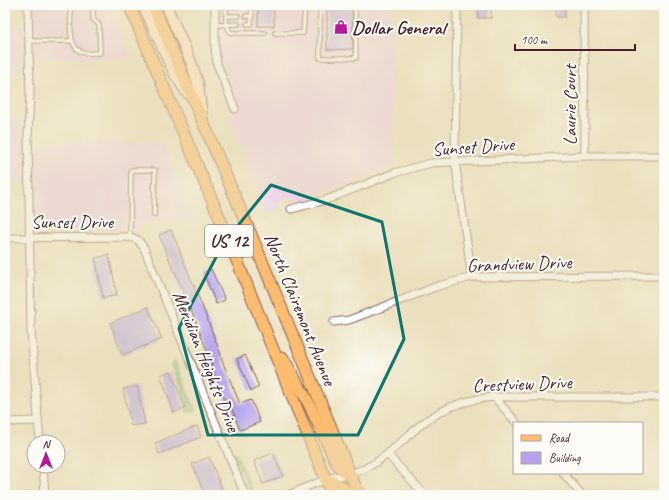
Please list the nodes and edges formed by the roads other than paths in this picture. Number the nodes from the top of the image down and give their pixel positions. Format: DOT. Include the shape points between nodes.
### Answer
graph roads {
  1 [pos="28,5"];
  2 [pos="71,5"];
  3 [pos="93,5"];
  4 [pos="129,5"];
  5 [pos="143,5"];
  6 [pos="154,5"];
  7 [pos="166,5"];
  8 [pos="305,5"];
  9 [pos="320,5"];
  10 [pos="356,5"];
  11 [pos="457,5"];
  12 [pos="584,5"];
  13 [pos="215,6"];
  14 [pos="226,6"];
  15 [pos="238,6"];
  16 [pos="246,6"];
  17 [pos="251,6"];
  18 [pos="226,16"];
  19 [pos="238,16"];
  20 [pos="246,16"];
  21 [pos="252,16"];
  22 [pos="226,24"];
  23 [pos="238,24"];
  24 [pos="215,25"];
  25 [pos="251,33"];
  26 [pos="265,33"];
  27 [pos="275,33"];
  28 [pos="71,40"];
  29 [pos="29,41"];
  30 [pos="197,108"];
  31 [pos="235,109"];
  32 [pos="203,121"];
  33 [pos="585,156"];
  34 [pos="664,156"];
  35 [pos="455,161"];
  36 [pos="291,209"];
  37 [pos="154,215"];
  38 [pos="130,236"];
  39 [pos="5,238"];
  40 [pos="29,238"];
  41 [pos="138,240"];
  42 [pos="664,276"];
  43 [pos="472,277"];
  44 [pos="334,322"];
  45 [pos="268,335"];
  46 [pos="494,397"];
  47 [pos="664,397"];
  48 [pos="38,421"];
  49 [pos="5,422"];
  50 [pos="516,422"];
  51 [pos="39,434"];
  52 [pos="388,455"];
  53 [pos="44,474"];
  54 [pos="350,474"];
  55 [pos="563,474"];
  56 [pos="326,480"];
  57 [pos="45,495"];
  58 [pos="245,495"];
  59 [pos="288,495"];
  60 [pos="332,495"];
  61 [pos="348,495"];
  62 [pos="359,495"];
  63 [pos="425,495"];
  64 [pos="582,495"];
  1 -- 29 [label="street"];
  2 -- 28 [label="lane"];
  3 -- 28 [label="lane" via="93,19 99,25 100,53 82,53 75,48"];
  4 -- 45 [label="main road, US 12"];
  5 -- 30 [label="main road" via="175,75"];
  6 -- 30 [label="main road, North Clairemont Avenue / US 12"];
  7 -- 32 [label="main road" via="198,83"];
  8 -- 27 [label="lane" via="303,32"];
  9 -- 10 [label="lane" via="320,58 356,58"];
  11 -- 35 [label="street"];
  12 -- 33 [label="street, Laurie Court"];
  13 -- 14 [label="lane"];
  13 -- 24 [label="street"];
  14 -- 15 [label="lane"];
  14 -- 18 [label="lane"];
  16 -- 17 [label="lane"];
  17 -- 21 [label="lane"];
  18 -- 19 [label="lane"];
  18 -- 22 [label="lane"];
  20 -- 21 [label="lane"];
  21 -- 25 [label="lane" via="249,24"];
  22 -- 23 [label="lane"];
  22 -- 24 [label="lane"];
  22 -- 25 [label="lane" via="231,33"];
  24 -- 31 [label="street" via="214,48 217,64"];
  25 -- 26 [label="lane"];
  28 -- 29 [label="lane"];
  29 -- 40 [label="street"];
  30 -- 32 [label="main road, North Clairemont Avenue / US 12"];
  32 -- 54 [label="main road, North Clairemont Avenue / US 12"];
  33 -- 34 [label="street, Sunset Drive"];
  33 -- 35 [label="street, Sunset Drive"];
  35 -- 36 [label="street, Sunset Drive" via="431,163 394,173 326,200"];
  35 -- 43 [label="street"];
  37 -- 38 [label="lane" via="155,170 131,170"];
  38 -- 40 [label="street, Sunset Drive"];
  38 -- 41 [label="street, Sunset Drive"];
  39 -- 40 [label="street, Sunset Drive"];
  40 -- 48 [label="street" via="31,331"];
  41 -- 58 [label="street, Meridian Heights Drive" via="144,248"];
  42 -- 43 [label="street, Grandview Drive"];
  43 -- 44 [label="street, Grandview Drive" via="412,295 349,320"];
  45 -- 54 [label="main road" via="306,398 337,464 344,472"];
  45 -- 56 [label="main road, US 12"];
  46 -- 47 [label="street, Crestview Drive"];
  46 -- 50 [label="street"];
  46 -- 52 [label="street, Crestview Drive" via="477,398 440,412 410,433"];
  48 -- 49 [label="street"];
  48 -- 51 [label="street"];
  52 -- 54 [label="street, Crestview Drive"];
  52 -- 63 [label="street"];
  53 -- 57 [label="street"];
  54 -- 56 [label="street, Crestview Drive"];
  54 -- 62 [label="main road, North Clairemont Avenue / US 12"];
  55 -- 64 [label="street"];
  56 -- 59 [label="street, Crestview Drive"];
  56 -- 60 [label="main road, US 12"];
  56 -- 61 [label="main road" via="343,487"];
}
